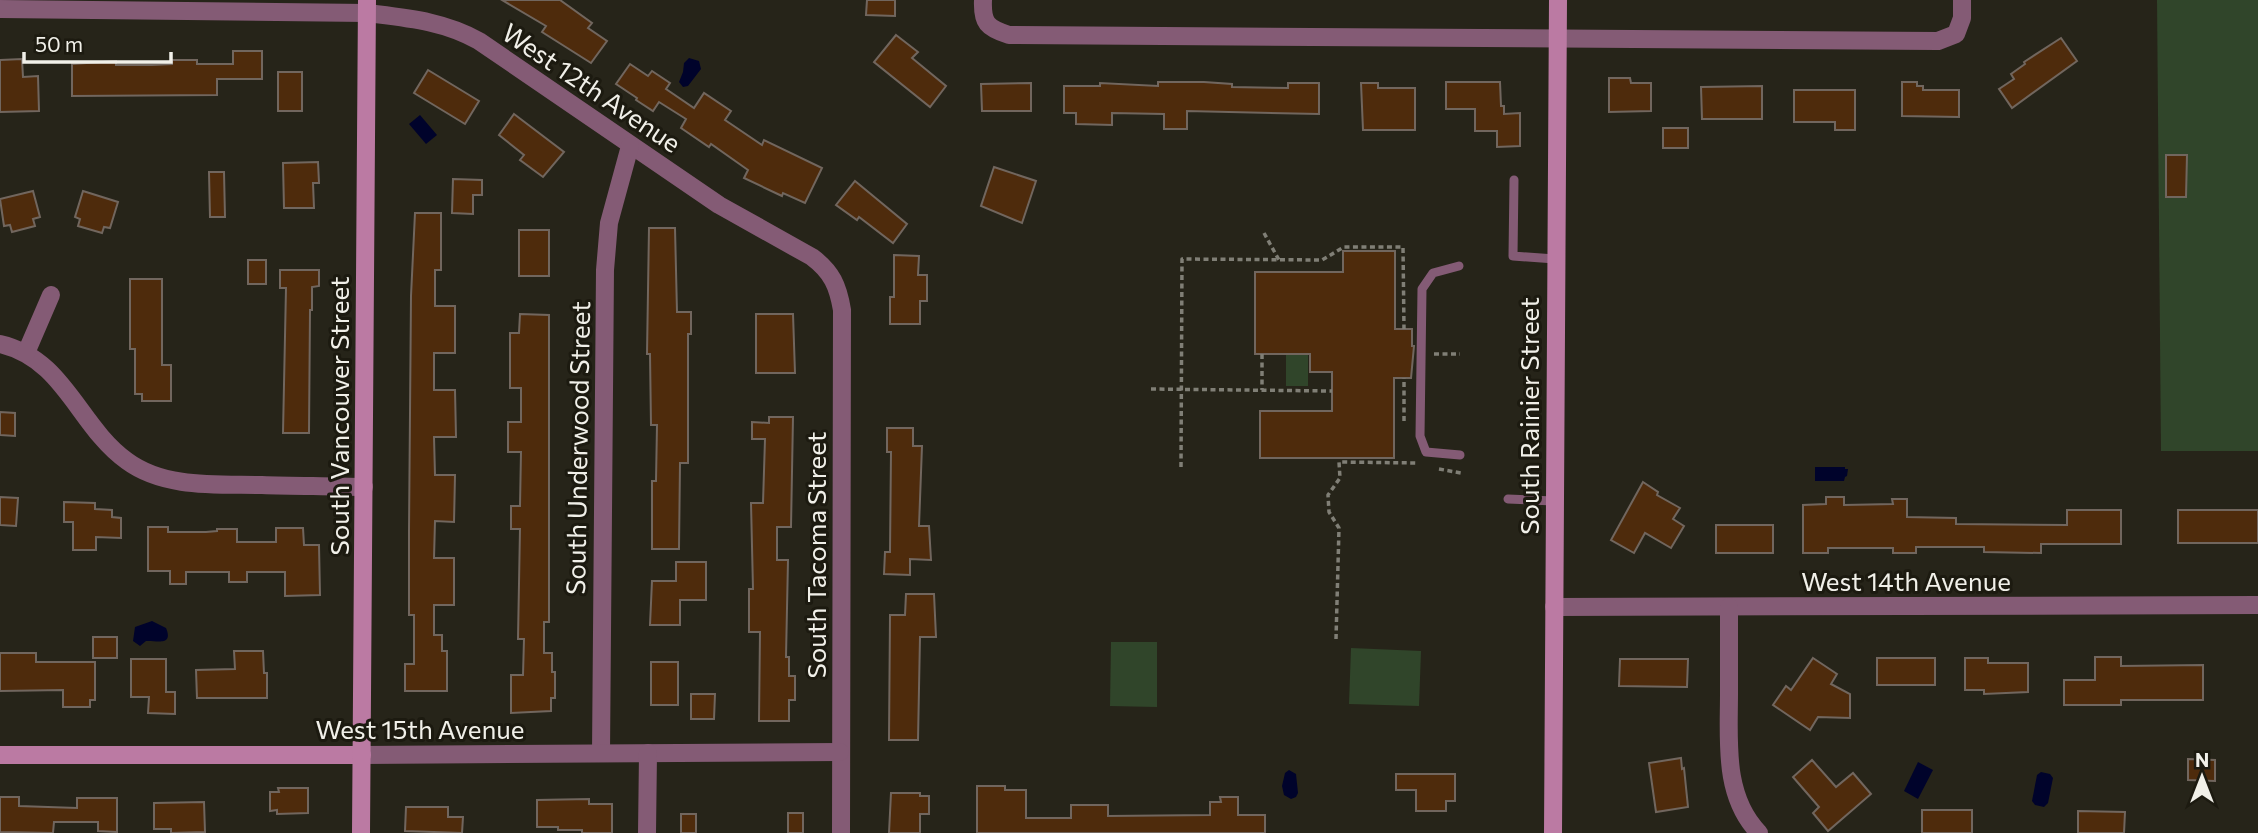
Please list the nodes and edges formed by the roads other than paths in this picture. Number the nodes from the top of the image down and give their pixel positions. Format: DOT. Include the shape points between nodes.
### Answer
graph roads {
  1 [pos="983,0"];
  2 [pos="1558,0"];
  3 [pos="1962,0"];
  4 [pos="367,7"];
  5 [pos="0,9"];
  6 [pos="1558,38"];
  7 [pos="630,146"];
  8 [pos="1514,180"];
  9 [pos="1555,259"];
  10 [pos="1459,266"];
  11 [pos="834,278"];
  12 [pos="51,295"];
  13 [pos="0,344"];
  14 [pos="26,352"];
  15 [pos="1461,455"];
  16 [pos="364,487"];
  17 [pos="1508,499"];
  18 [pos="1554,501"];
  19 [pos="2258,605"];
  20 [pos="1554,607"];
  21 [pos="1729,607"];
  22 [pos="840,752"];
  23 [pos="601,753"];
  24 [pos="648,753"];
  25 [pos="0,755"];
  26 [pos="362,755"];
  27 [pos="361,833"];
  28 [pos="647,833"];
  29 [pos="841,833"];
  30 [pos="1553,833"];
  31 [pos="1759,833"];
  1 -- 6 [label="street" via="982,16 992,30 1009,35"];
  2 -- 6 [label="street, South Rainier Street"];
  3 -- 6 [label="street" via="1956,34 1938,41"];
  4 -- 5 [label="street, West 12th Avenue"];
  4 -- 7 [label="street, West 12th Avenue" via="464,32"];
  4 -- 16 [label="street, South Vancouver Street"];
  6 -- 9 [label="street, South Rainier Street"];
  7 -- 11 [label="street, West 12th Avenue" via="719,205 812,257"];
  7 -- 23 [label="street, South Underwood Street" via="609,223 605,270"];
  8 -- 9 [label="lane" via="1513,256"];
  9 -- 18 [label="street, South Rainier Street"];
  10 -- 15 [label="lane" via="1433,273 1422,289 1420,436 1426,452"];
  11 -- 22 [label="street, South Tacoma Street" via="842,310"];
  12 -- 14 [label="street"];
  13 -- 14 [label="street"];
  14 -- 16 [label="street" via="51,372 104,440 128,462 151,473 192,484"];
  16 -- 26 [label="street, South Vancouver Street"];
  17 -- 18 [label="lane"];
  18 -- 20 [label="street, South Rainier Street"];
  19 -- 21 [label="street, West 14th Avenue"];
  20 -- 21 [label="street, West 14th Avenue"];
  20 -- 30 [label="street, South Rainier Street"];
  21 -- 31 [label="street" via="1728,761 1743,811"];
  22 -- 24 [label="street, West 15th Avenue"];
  22 -- 29 [label="street, South Tacoma Street"];
  23 -- 24 [label="street, West 15th Avenue"];
  23 -- 26 [label="street, West 15th Avenue"];
  24 -- 28 [label="street"];
  25 -- 26 [label="street, West 15th Avenue"];
  26 -- 27 [label="street, South Vancouver Street"];
}
